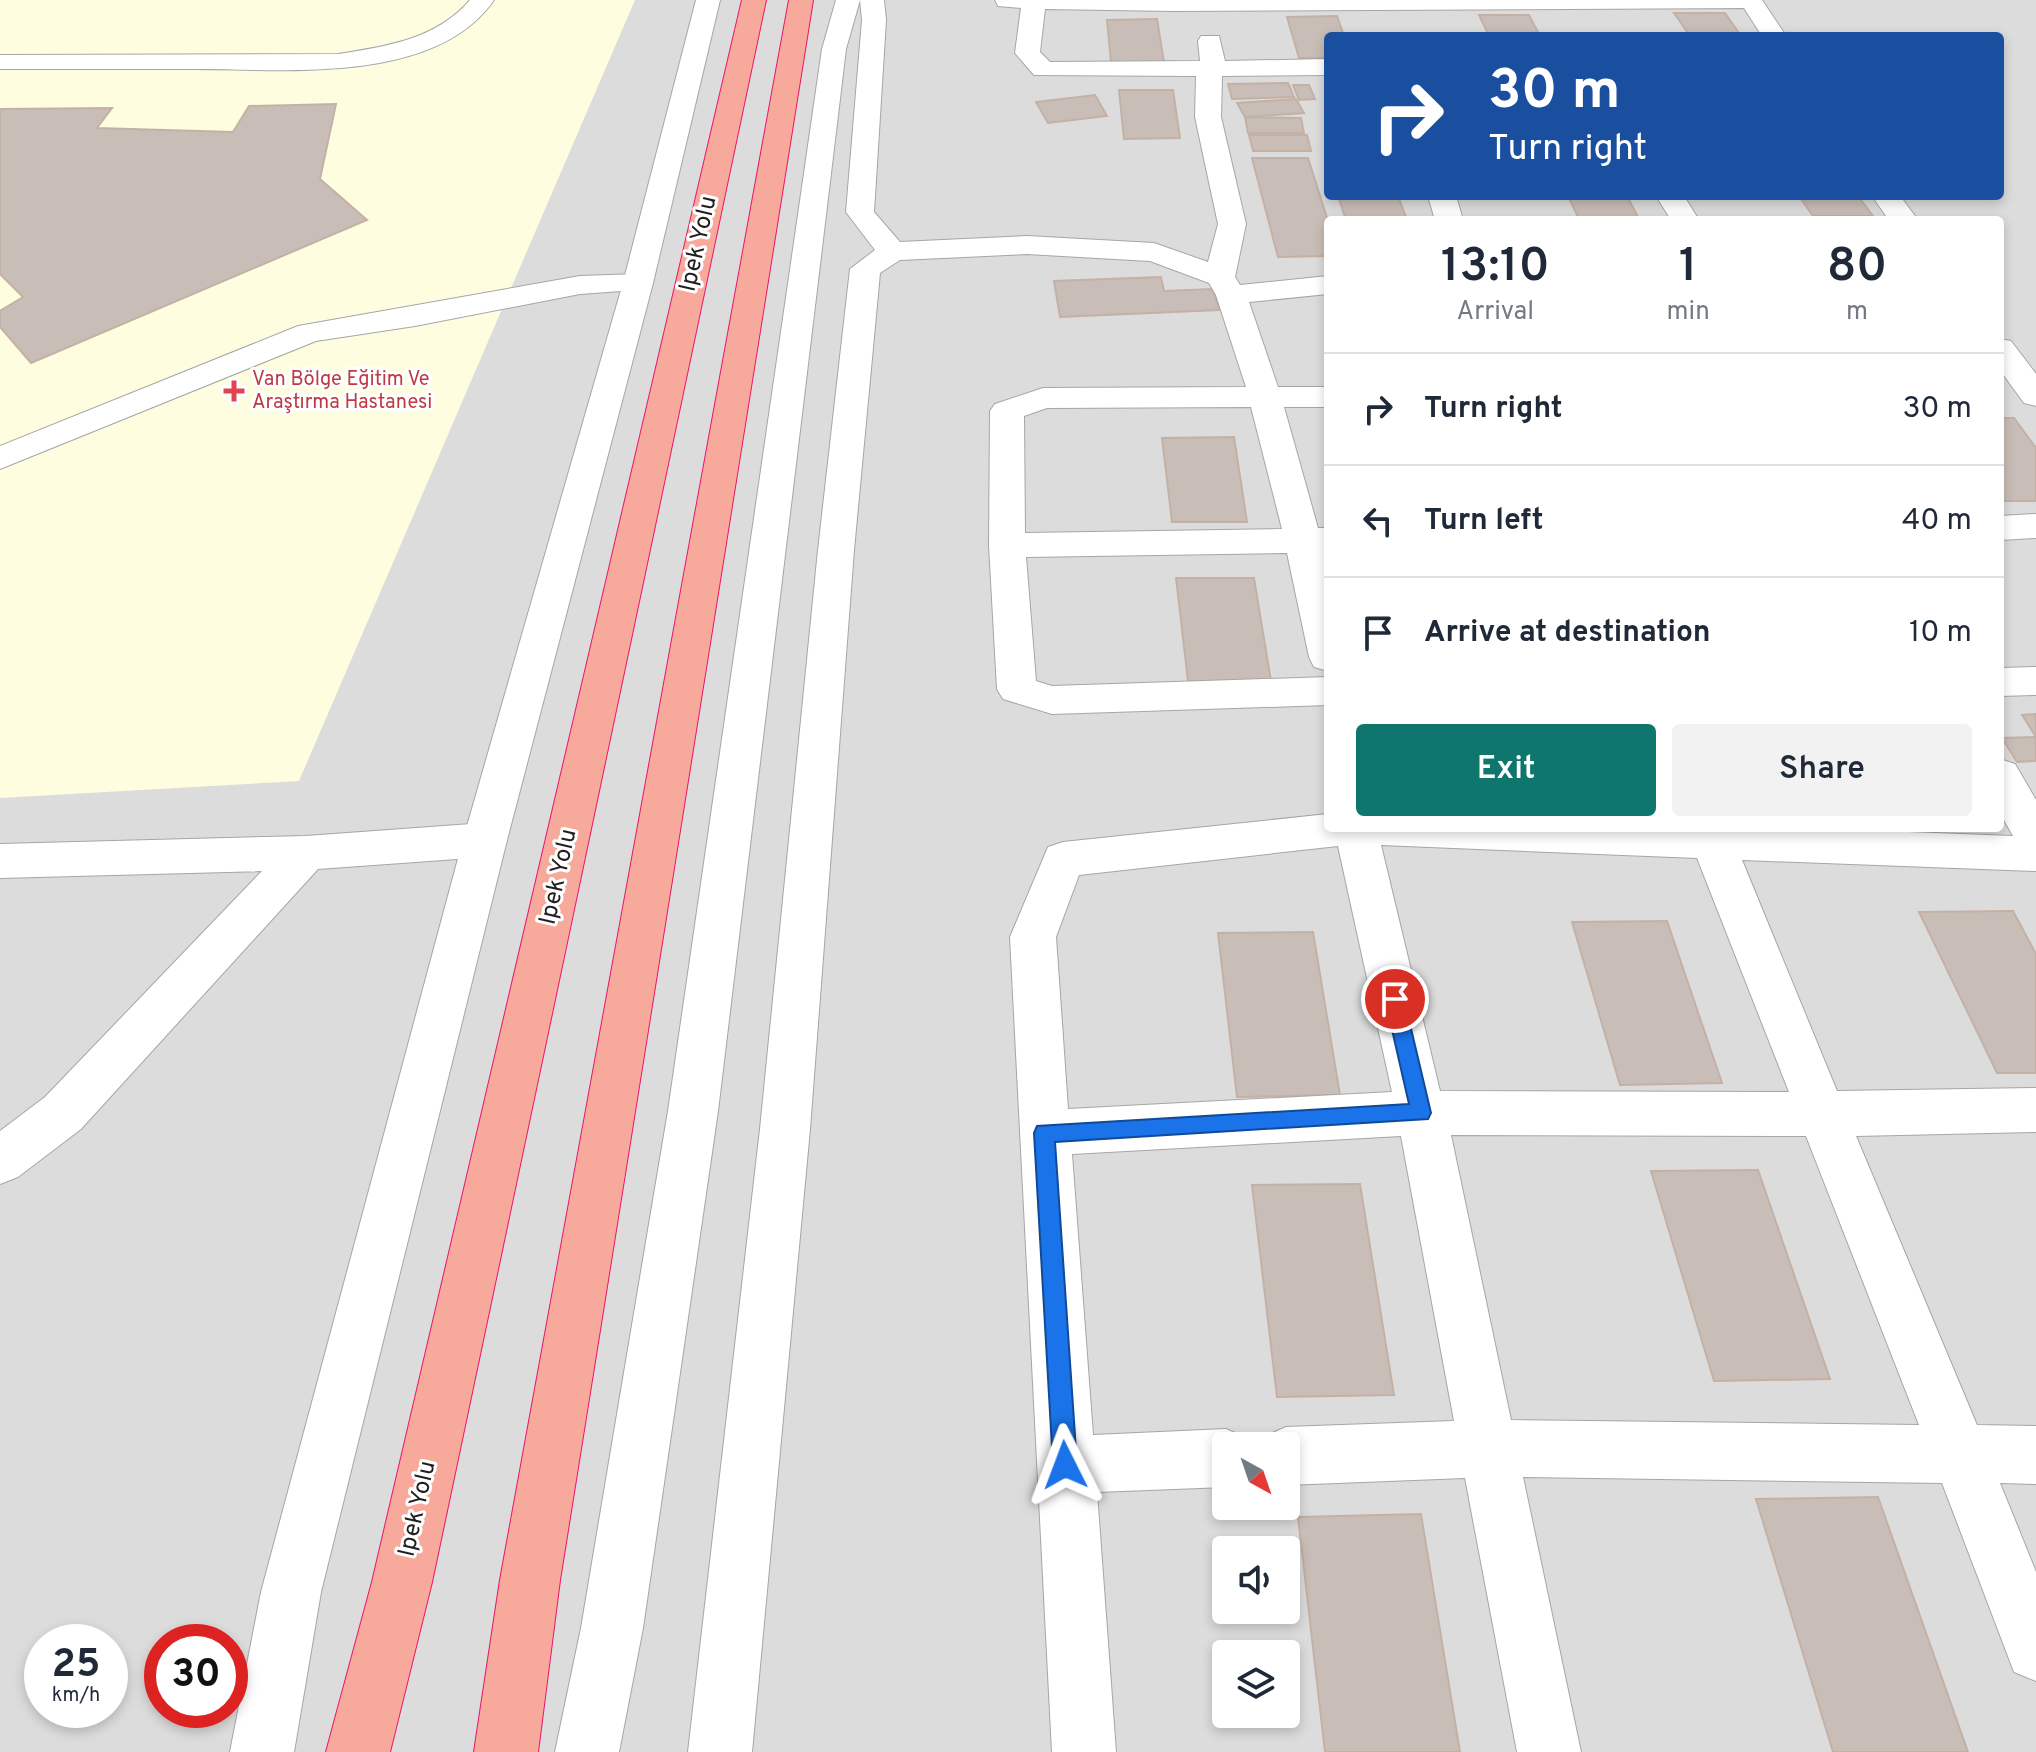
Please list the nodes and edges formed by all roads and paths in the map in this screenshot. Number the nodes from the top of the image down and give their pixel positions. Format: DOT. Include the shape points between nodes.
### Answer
graph roads {
  1 [pos="482,0"];
  2 [pos="708,0"];
  3 [pos="754,0"];
  4 [pos="801,0"];
  5 [pos="848,0"];
  6 [pos="872,0"];
  7 [pos="1750,0"];
  8 [pos="1006,1"];
  9 [pos="1034,1"];
  10 [pos="1559,1"];
  11 [pos="1205,2"];
  12 [pos="1380,10"];
  13 [pos="1572,25"];
  14 [pos="1771,32"];
  15 [pos="0,62"];
  16 [pos="1324,67"];
  17 [pos="1213,68"];
  18 [pos="893,251"];
  19 [pos="638,283"];
  20 [pos="1324,285"];
  21 [pos="1225,286"];
  22 [pos="2004,353"];
  23 [pos="2036,395"];
  24 [pos="2004,396"];
  25 [pos="1265,397"];
  26 [pos="1324,397"];
  27 [pos="0,458"];
  28 [pos="2036,526"];
  29 [pos="2004,528"];
  30 [pos="1316,541"];
  31 [pos="1007,545"];
  32 [pos="1324,618"];
  33 [pos="2036,681"];
  34 [pos="2004,682"];
  35 [pos="1324,691"];
  36 [pos="2004,782"];
  37 [pos="1324,831"];
  38 [pos="1354,832"];
  39 [pos="1463,832"];
  40 [pos="2036,838"];
  41 [pos="485,840"];
  42 [pos="1713,842"];
  43 [pos="306,853"];
  44 [pos="2036,854"];
  45 [pos="0,861"];
  46 [pos="2036,1110"];
  47 [pos="1421,1113"];
  48 [pos="1820,1114"];
  49 [pos="1044,1133"];
  50 [pos="0,1161"];
  51 [pos="1488,1448"];
  52 [pos="1300,1455"];
  53 [pos="2036,1455"];
  54 [pos="1962,1457"];
  55 [pos="1212,1459"];
  56 [pos="1065,1465"];
  57 [pos="2036,1650"];
  58 [pos="262,1752"];
  59 [pos="358,1752"];
  60 [pos="506,1752"];
  61 [pos="587,1752"];
  62 [pos="720,1752"];
  63 [pos="1084,1752"];
  64 [pos="1549,1752"];
  1 -- 15 [label="street" via="471,17 436,36 338,61"];
  2 -- 19 [label="street"];
  3 -- 59 [label="highway, Ipek Yolu" via="402,1582"];
  4 -- 60 [label="highway" via="533,1565"];
  5 -- 61 [label="street" via="834,49 693,1111 612,1628"];
  6 -- 18 [label="street" via="860,212"];
  7 -- 10 [label="street"];
  7 -- 14 [label="street"];
  8 -- 9 [label="street"];
  9 -- 11 [label="street"];
  9 -- 17 [label="street" via="1027,53 1043,70"];
  10 -- 12 [label="street"];
  10 -- 13 [label="street"];
  11 -- 12 [label="street"];
  11 -- 17 [label="street"];
  16 -- 17 [label="street"];
  17 -- 21 [label="street" via="1208,117 1232,224"];
  18 -- 21 [label="street" via="1027,245 1154,252"];
  18 -- 62 [label="street" via="865,269 856,334 785,1129"];
  19 -- 27 [label="street" via="580,285 309,333"];
  19 -- 41 [label="street"];
  20 -- 21 [label="street"];
  21 -- 25 [label="street"];
  22 -- 23 [label="street"];
  23 -- 24 [label="street"];
  25 -- 26 [label="street"];
  25 -- 30 [label="street"];
  25 -- 31 [label="street" via="1043,398 1007,411"];
  28 -- 29 [label="street"];
  30 -- 31 [label="street"];
  30 -- 32 [label="street"];
  31 -- 35 [label="street" via="1017,689 1052,700"];
  33 -- 34 [label="street"];
  36 -- 40 [label="street"];
  37 -- 49 [label="street" via="1063,859 1033,937"];
  38 -- 47 [label="street"];
  39 -- 42 [label="street"];
  41 -- 43 [label="street"];
  41 -- 58 [label="street" via="291,1592"];
  42 -- 44 [label="street"];
  42 -- 48 [label="street"];
  43 -- 45 [label="street"];
  43 -- 50 [label="street" via="63,1113"];
  46 -- 48 [label="street"];
  47 -- 48 [label="street"];
  47 -- 49 [label="street"];
  47 -- 51 [label="street"];
  48 -- 54 [label="street"];
  49 -- 56 [label="street"];
  51 -- 52 [label="street"];
  51 -- 54 [label="street"];
  51 -- 64 [label="street"];
  53 -- 54 [label="street"];
  54 -- 57 [label="street"];
  55 -- 56 [label="street"];
  56 -- 63 [label="street"];
}
